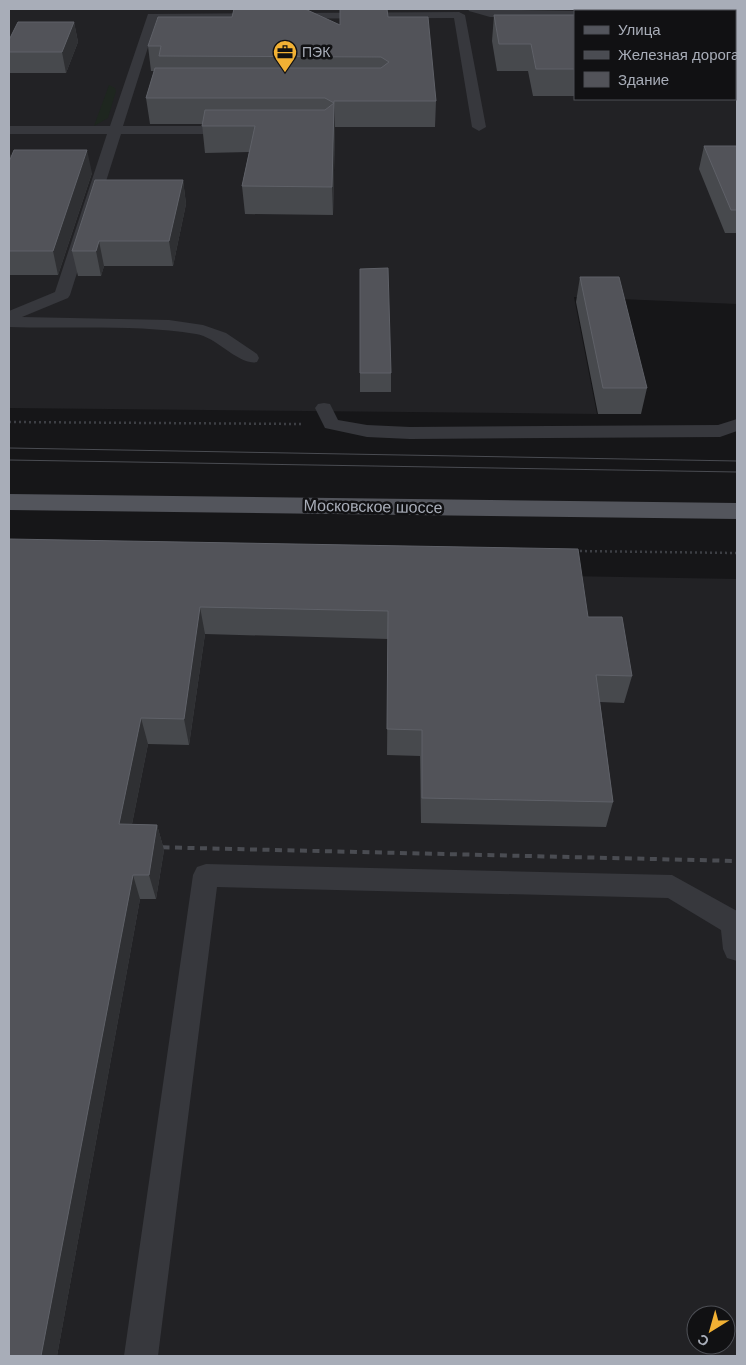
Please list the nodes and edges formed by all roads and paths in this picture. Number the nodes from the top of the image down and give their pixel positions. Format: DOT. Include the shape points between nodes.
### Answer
graph roads {
  1 [pos="474,9"];
  2 [pos="574,14"];
  3 [pos="479,127"];
  4 [pos="9,130"];
  5 [pos="116,130"];
  6 [pos="247,130"];
  7 [pos="9,317"];
  8 [pos="9,322"];
  9 [pos="250,358"];
  10 [pos="324,408"];
  11 [pos="9,422"];
  12 [pos="292,425"];
  13 [pos="737,426"];
  14 [pos="9,502"];
  15 [pos="737,510"];
  16 [pos="568,551"];
  17 [pos="737,553"];
  18 [pos="737,949"];
  19 [pos="141,1356"];
  1 -- 2 [label="lane" via="490,14"];
  3 -- 5 [label="lane" via="459,15 152,16 135,87"];
  4 -- 5 [label="lane"];
  5 -- 6 [label="lane"];
  5 -- 7 [label="lane" via="100,194 62,295"];
  8 -- 9 [label="lane" via="169,325 203,330"];
  10 -- 13 [label="lane" via="331,424 367,431 410,433 720,431"];
  11 -- 12 [label="path"];
  14 -- 15 [label="main road, Московское шоссе"];
  16 -- 17 [label="path"];
  18 -- 19 [label="lane" via="733,923 672,887 206,875"];
}
